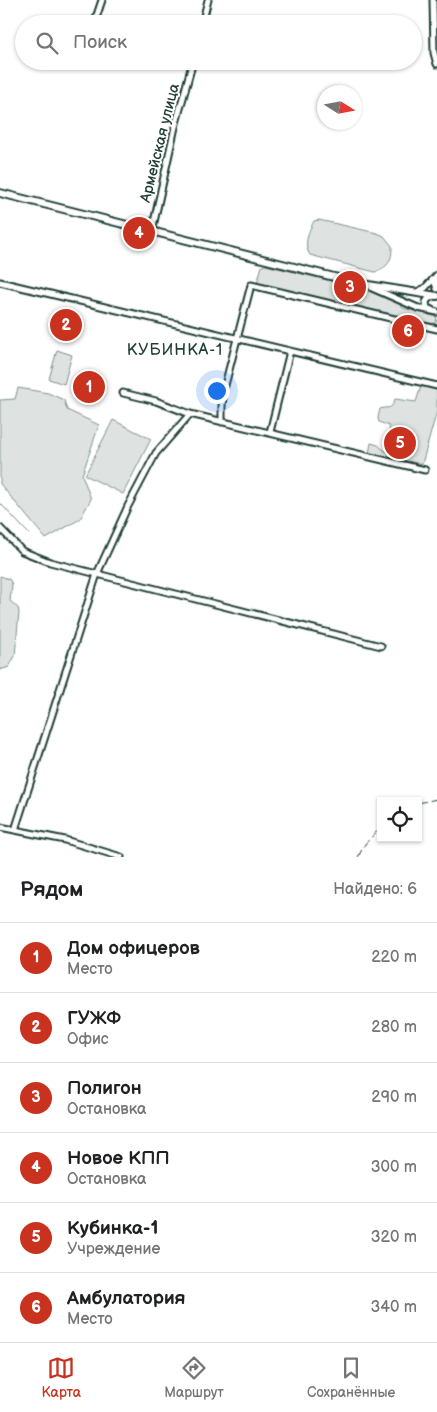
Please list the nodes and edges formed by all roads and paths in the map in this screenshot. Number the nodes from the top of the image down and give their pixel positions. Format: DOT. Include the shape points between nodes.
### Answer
graph roads {
  1 [pos="102,0"];
  2 [pos="208,0"];
  3 [pos="432,0"];
  4 [pos="97,15"];
  5 [pos="204,15"];
  6 [pos="437,64"];
  7 [pos="191,70"];
  8 [pos="0,193"];
  9 [pos="152,231"];
  10 [pos="437,276"];
  11 [pos="0,282"];
  12 [pos="362,284"];
  13 [pos="437,289"];
  14 [pos="411,293"];
  15 [pos="437,296"];
  16 [pos="437,312"];
  17 [pos="437,329"];
  18 [pos="237,338"];
  19 [pos="290,351"];
  20 [pos="437,386"];
  21 [pos="123,393"];
  22 [pos="190,414"];
  23 [pos="222,422"];
  24 [pos="270,432"];
  25 [pos="425,470"];
  26 [pos="0,528"];
  27 [pos="97,574"];
  28 [pos="381,646"];
  29 [pos="0,827"];
  30 [pos="15,830"];
  31 [pos="121,857"];
  1 -- 4 [label="street"];
  2 -- 5 [label="street"];
  3 -- 6 [label="street"];
  7 -- 9 [label="street, Армейская улица"];
  8 -- 9 [label="main road"];
  9 -- 12 [label="main road"];
  10 -- 13 [label="street"];
  10 -- 14 [label="street" via="425,288"];
  11 -- 18 [label="street"];
  12 -- 14 [label="main road"];
  12 -- 16 [label="street" via="418,308"];
  14 -- 15 [label="main road"];
  15 -- 16 [label="street" via="428,299 426,305"];
  17 -- 18 [label="street" via="251,285"];
  18 -- 19 [label="street"];
  18 -- 23 [label="street" via="224,389"];
  19 -- 20 [label="street"];
  19 -- 24 [label="street"];
  21 -- 22 [label="street"];
  22 -- 23 [label="street"];
  22 -- 27 [label="street" via="156,453"];
  23 -- 24 [label="street"];
  24 -- 25 [label="street"];
  26 -- 27 [label="street" via="22,551"];
  27 -- 28 [label="street"];
  27 -- 30 [label="street"];
  29 -- 30 [label="street"];
  30 -- 31 [label="street" via="65,840"];
}
